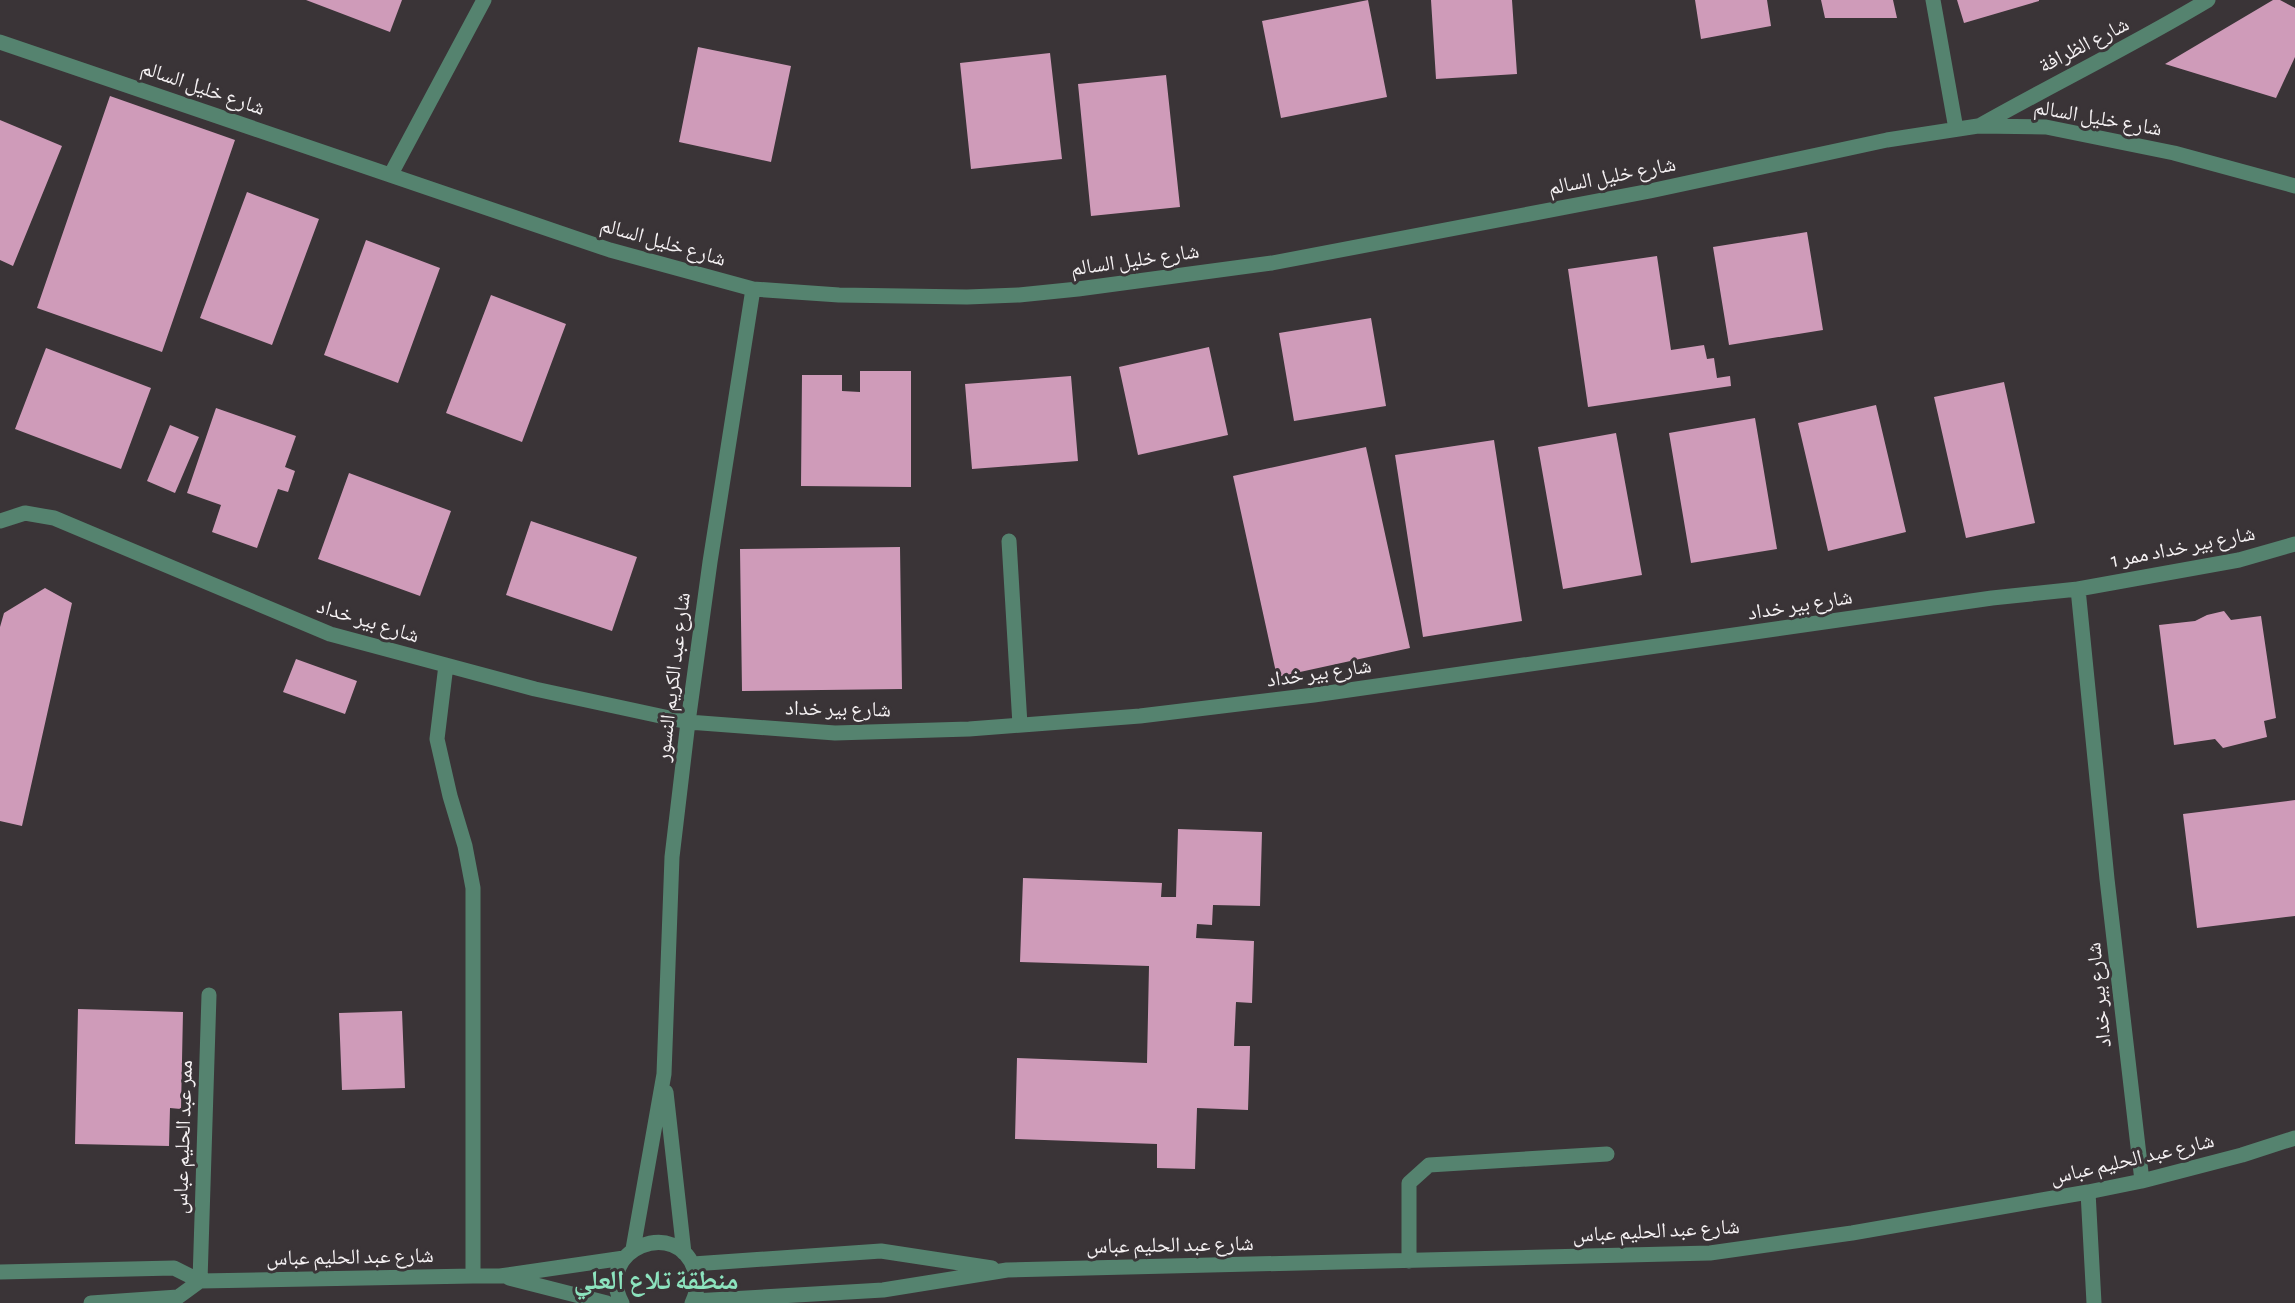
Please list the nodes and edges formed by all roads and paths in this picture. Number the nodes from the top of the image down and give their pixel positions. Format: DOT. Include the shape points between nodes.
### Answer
graph roads {
  1 [pos="484,0"];
  2 [pos="1933,0"];
  3 [pos="2208,0"];
  4 [pos="0,42"];
  5 [pos="1978,126"];
  6 [pos="1956,129"];
  7 [pos="391,174"];
  8 [pos="2295,186"];
  9 [pos="753,289"];
  10 [pos="0,521"];
  11 [pos="1009,541"];
  12 [pos="2295,543"];
  13 [pos="2078,589"];
  14 [pos="446,665"];
  15 [pos="688,722"];
  16 [pos="1020,725"];
  17 [pos="209,995"];
  18 [pos="664,1074"];
  19 [pos="2295,1137"];
  20 [pos="1607,1154"];
  21 [pos="2142,1181"];
  22 [pos="2088,1192"];
  23 [pos="629,1254"];
  24 [pos="688,1258"];
  25 [pos="1409,1261"];
  26 [pos="1007,1270"];
  27 [pos="0,1272"];
  28 [pos="473,1276"];
  29 [pos="500,1276"];
  30 [pos="200,1281"];
  31 [pos="693,1302"];
  32 [pos="91,1303"];
  33 [pos="607,1303"];
  34 [pos="622,1303"];
  35 [pos="2094,1303"];
  1 -- 7 [label="street"];
  2 -- 6 [label="street"];
  3 -- 5 [label="street, شارع الظرافة"];
  4 -- 7 [label="street, شارع خليل السالم"];
  5 -- 6 [label="street, شارع خليل السالم"];
  5 -- 8 [label="street, شارع خليل السالم" via="2046,127 2174,153"];
  6 -- 9 [label="street, شارع خليل السالم" via="1272,263 1078,289 967,297"];
  7 -- 9 [label="street, شارع خليل السالم" via="610,250"];
  9 -- 15 [label="street, شارع عبد الكريم النسور"];
  10 -- 14 [label="street, شارع بير خداد" via="25,513 54,518 330,634"];
  11 -- 16 [label="street"];
  12 -- 13 [label="street, شارع بير خداد ممر 1" via="2239,560"];
  13 -- 16 [label="street, شارع بير خداد" via="1314,695 1140,716"];
  13 -- 21 [label="street, شارع بير خداد"];
  14 -- 15 [label="street, شارع بير خداد"];
  14 -- 28 [label="street" via="437,739 473,888"];
  15 -- 16 [label="street, شارع بير خداد" via="835,733"];
  15 -- 18 [label="street, شارع عبد الكريم النسور" via="672,857"];
  17 -- 30 [label="street, ممر عبد الحليم عباس"];
  18 -- 23 [label="street, شارع عبد الكريم النسور"];
  18 -- 24 [label="street, شارع عبد الكريم النسور"];
  19 -- 21 [label="street, شارع عبد الحليم عباس"];
  20 -- 25 [label="street" via="1429,1165 1409,1184"];
  21 -- 22 [label="street, شارع عبد الحليم عباس"];
  22 -- 25 [label="street, شارع عبد الحليم عباس" via="1710,1253"];
  22 -- 35 [label="street"];
  23 -- 24 [label="street, شارع عبد الحليم عباس" via="645,1244 659,1242 673,1245"];
  23 -- 29 [label="street, شارع عبد الحليم عباس"];
  23 -- 34 [label="street, شارع عبد الكريم النسور" via="618,1270 616,1283"];
  24 -- 26 [label="street, شارع عبد الحليم عباس" via="881,1251"];
  24 -- 31 [label="street, شارع عبد الكريم النسور" via="697,1276"];
  25 -- 26 [label="street, شارع عبد الحليم عباس"];
  26 -- 31 [label="street, شارع عبد الحليم عباس" via="883,1290"];
  27 -- 30 [label="street, شارع عبد الحليم عباس" via="174,1268"];
  28 -- 29 [label="street, شارع عبد الحليم عباس"];
  28 -- 30 [label="street, شارع عبد الحليم عباس"];
  29 -- 33 [label="street, شارع عبد الحليم عباس"];
  30 -- 32 [label="street" via="178,1297"];
}
